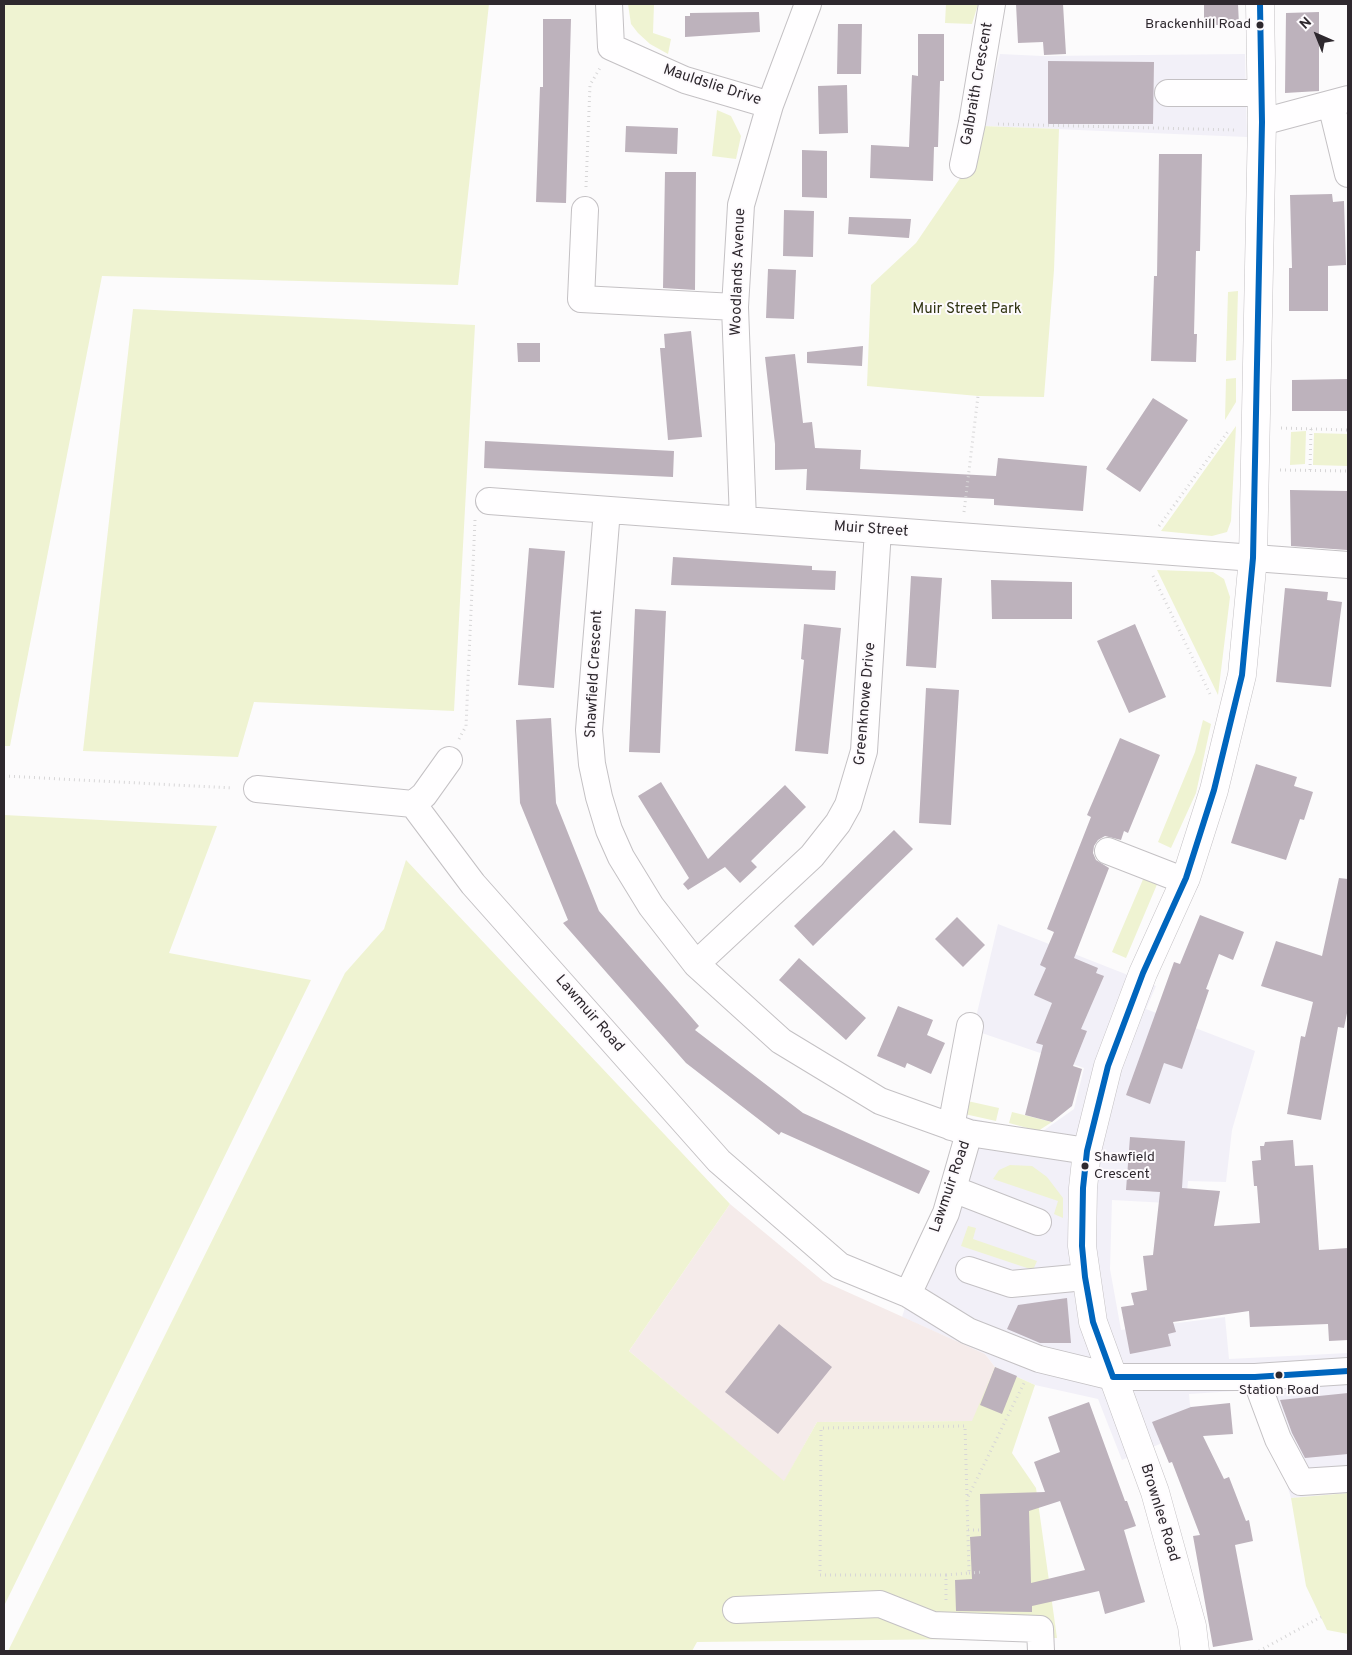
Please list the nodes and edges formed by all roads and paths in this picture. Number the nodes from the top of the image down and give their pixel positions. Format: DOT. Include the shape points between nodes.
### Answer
graph roads {
  1 [pos="608,4"];
  2 [pos="808,4"];
  3 [pos="992,4"];
  4 [pos="1260,4"];
  5 [pos="611,47"];
  6 [pos="1168,93"];
  7 [pos="1262,93"];
  8 [pos="1340,102"];
  9 [pos="770,105"];
  10 [pos="972,123"];
  11 [pos="1262,126"];
  12 [pos="1346,159"];
  13 [pos="963,165"];
  14 [pos="585,210"];
  15 [pos="735,307"];
  16 [pos="978,396"];
  17 [pos="1245,426"];
  18 [pos="1311,429"];
  19 [pos="1348,430"];
  20 [pos="1254,470"];
  21 [pos="1310,470"];
  22 [pos="1348,471"];
  23 [pos="489,502"];
  24 [pos="607,510"];
  25 [pos="743,520"];
  26 [pos="878,530"];
  27 [pos="962,537"];
  28 [pos="1141,550"];
  29 [pos="1253,558"];
  30 [pos="1348,565"];
  31 [pos="1212,698"];
  32 [pos="449,760"];
  33 [pos="4,776"];
  34 [pos="257,789"];
  35 [pos="413,804"];
  36 [pos="1108,851"];
  37 [pos="1185,881"];
  38 [pos="696,964"];
  39 [pos="970,1026"];
  40 [pos="960,1130"];
  41 [pos="1087,1151"];
  42 [pos="952,1189"];
  43 [pos="1038,1222"];
  44 [pos="969,1270"];
  45 [pos="1085,1277"];
  46 [pos="908,1294"];
  47 [pos="1348,1371"];
  48 [pos="1113,1377"];
  49 [pos="1256,1377"];
  50 [pos="1026,1380"];
  51 [pos="1348,1479"];
  52 [pos="967,1499"];
  53 [pos="968,1530"];
  54 [pos="981,1530"];
  55 [pos="983,1572"];
  56 [pos="969,1573"];
  57 [pos="946,1574"];
  58 [pos="736,1610"];
  59 [pos="1321,1617"];
  60 [pos="946,1626"];
  61 [pos="1041,1651"];
  62 [pos="1195,1651"];
  63 [pos="1259,1651"];
  1 -- 5 [label="street"];
  2 -- 9 [label="street, Woodlands Avenue"];
  3 -- 10 [label="street, Galbraith Crescent"];
  4 -- 7 [label="main road"];
  5 -- 9 [label="street, Mauldslie Drive" via="685,80"];
  5 -- 14 [label="path" via="590,86"];
  6 -- 7 [label="street"];
  7 -- 11 [label="main road"];
  8 -- 11 [label="street"];
  8 -- 12 [label="street"];
  9 -- 15 [label="street, Woodlands Avenue" via="741,205"];
  10 -- 11 [label="path"];
  10 -- 13 [label="street, Galbraith Crescent"];
  11 -- 17 [label="main road"];
  14 -- 15 [label="street" via="582,299"];
  15 -- 25 [label="street, Woodlands Avenue"];
  16 -- 27 [label="path"];
  17 -- 18 [label="path"];
  17 -- 20 [label="main road"];
  17 -- 28 [label="path"];
  18 -- 19 [label="path"];
  18 -- 21 [label="path"];
  20 -- 21 [label="path"];
  20 -- 29 [label="main road"];
  21 -- 22 [label="path"];
  23 -- 24 [label="street, Muir Street"];
  23 -- 32 [label="path" via="475,517 466,726"];
  24 -- 25 [label="street, Muir Street"];
  24 -- 38 [label="street, Shawfield Crescent" via="589,730 594,772 599,797 621,857 651,906"];
  25 -- 26 [label="street, Muir Street"];
  26 -- 27 [label="street, Muir Street"];
  26 -- 38 [label="street, Greenknowe Drive" via="864,751 848,805 812,856"];
  27 -- 28 [label="street, Muir Street"];
  28 -- 29 [label="street, Muir Street"];
  28 -- 31 [label="path"];
  29 -- 30 [label="street, Muir Street"];
  29 -- 37 [label="main road" via="1242,675 1214,790"];
  32 -- 35 [label="street" via="424,796"];
  33 -- 34 [label="path"];
  34 -- 35 [label="street"];
  35 -- 46 [label="street, Lawmuir Road" via="473,884 719,1161 840,1266"];
  36 -- 37 [label="street"];
  37 -- 41 [label="main road" via="1143,973 1108,1066"];
  38 -- 40 [label="street, Shawfield Crescent" via="781,1041 880,1101"];
  39 -- 40 [label="street, Lawmuir Road"];
  40 -- 41 [label="street, Shawfield Crescent"];
  40 -- 42 [label="street, Lawmuir Road"];
  41 -- 45 [label="main road" via="1082,1188"];
  42 -- 43 [label="street"];
  42 -- 46 [label="street, Lawmuir Road" via="946,1213"];
  44 -- 45 [label="street" via="1011,1284"];
  45 -- 48 [label="main road" via="1093,1322"];
  46 -- 48 [label="street, Lawmuir Road" via="968,1331 1039,1359"];
  47 -- 49 [label="street, Lawmuir Road"];
  48 -- 49 [label="street, Lawmuir Road"];
  48 -- 62 [label="main road, Brownlee Road" via="1155,1492 1192,1626"];
  49 -- 51 [label="street" via="1278,1440 1301,1482"];
  50 -- 52 [label="path"];
  52 -- 53 [label="path"];
  52 -- 57 [label="path" via="965,1426 821,1428 820,1575"];
  53 -- 54 [label="path"];
  53 -- 56 [label="path"];
  55 -- 56 [label="path"];
  56 -- 57 [label="path"];
  57 -- 60 [label="path"];
  58 -- 60 [label="street" via="880,1604 933,1625"];
  59 -- 63 [label="path"];
  60 -- 61 [label="street" via="1040,1629"];
}
